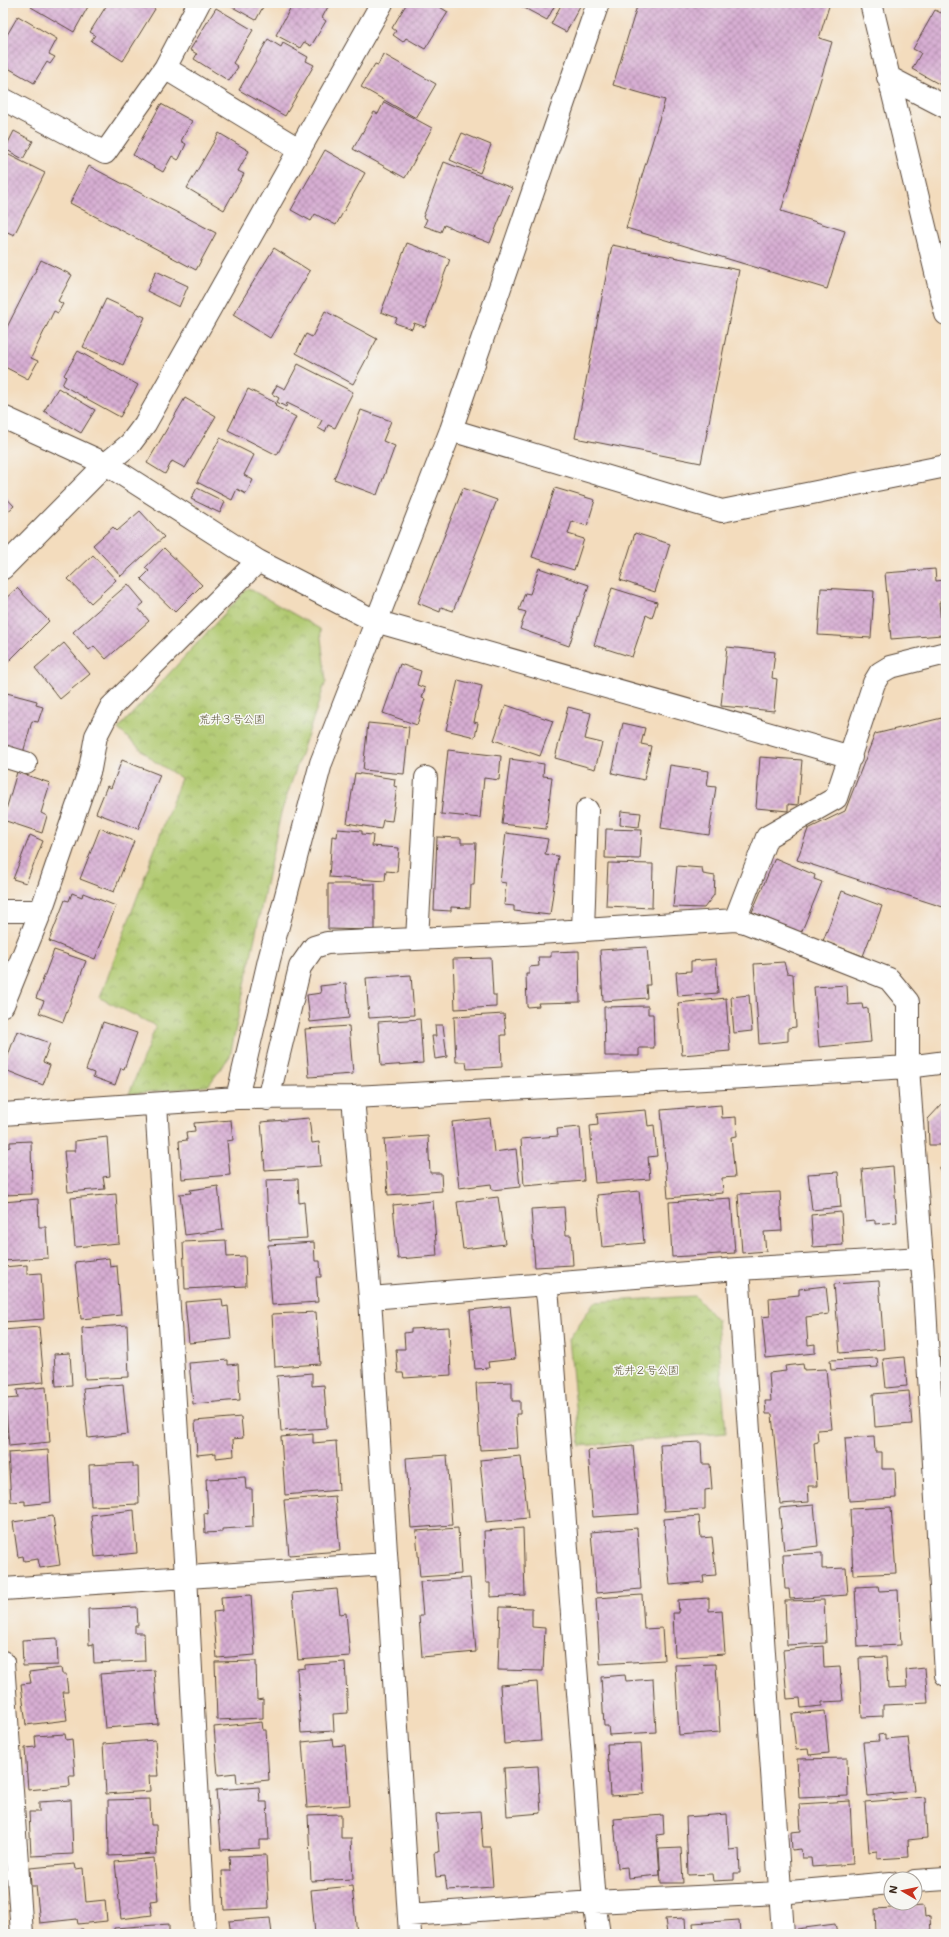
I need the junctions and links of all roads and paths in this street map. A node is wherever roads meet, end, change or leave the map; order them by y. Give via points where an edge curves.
1 (199, 3) edge
2 (382, 3) edge
3 (598, 3) edge
4 (871, 3) edge
5 (165, 68) junction
6 (888, 77) junction
7 (3, 99) edge
8 (946, 107) edge
9 (300, 150) junction
10 (946, 314) edge
11 (3, 417) edge
12 (450, 430) junction
13 (106, 464) junction
14 (946, 466) edge
15 (258, 561) junction
16 (3, 568) edge
17 (375, 621) junction
18 (946, 653) edge
19 (3, 756) edge
20 (850, 757) junction
21 (26, 764) dead end
22 (426, 778) dead end
23 (587, 810) dead end
24 (41, 910) junction
25 (3, 911) edge
26 (735, 920) junction
27 (582, 930) junction
28 (417, 939) junction
29 (3, 1005) edge
30 (946, 1062) edge
31 (908, 1067) junction
32 (353, 1097) junction
33 (237, 1098) junction
34 (268, 1099) junction
35 (156, 1104) junction
36 (3, 1114) edge
37 (922, 1258) junction
38 (738, 1269) junction
39 (545, 1283) junction
40 (370, 1298) junction
41 (387, 1564) junction
42 (186, 1576) junction
43 (3, 1589) edge
44 (3, 1662) edge
45 (946, 1675) edge
46 (6, 1746) edge
47 (946, 1879) edge
48 (923, 1880) edge
49 (883, 1884) edge
50 (779, 1893) junction
51 (594, 1902) junction
52 (11, 1904) edge
53 (409, 1924) edge
54 (22, 1934) edge
55 (205, 1934) edge
56 (599, 1934) edge
57 (782, 1934) edge

1 - 5 street
2 - 9 street
3 - 12 street
4 - 6 street
5 - 7 street via 105,153
5 - 9 street
6 - 8 street
6 - 10 street
9 - 13 street via 145,424 130,444
11 - 13 street
12 - 14 street via 722,511
12 - 17 street
13 - 15 street
13 - 16 street
15 - 17 street
15 - 24 street via 111,707 96,736 90,769
17 - 20 street
17 - 33 street via 312,792 268,960
18 - 20 street via 890,667 880,673 874,683
19 - 21 street
20 - 26 street via 836,798 767,837
22 - 28 street
23 - 27 street
24 - 25 street
24 - 29 street
26 - 27 street
26 - 31 street via 889,979 908,1002
27 - 28 street
28 - 34 street via 327,943 314,947 300,967
30 - 31 street
31 - 32 street
31 - 37 street
32 - 34 street
32 - 40 street
33 - 34 street
33 - 35 street
35 - 36 street
35 - 42 street
37 - 38 street
37 - 45 street
38 - 39 street
38 - 50 street
39 - 40 street
39 - 51 street
40 - 41 street
41 - 42 street
41 - 53 street
42 - 43 street
42 - 55 street
44 - 46 street
46 - 52 street
47 - 48 street
49 - 50 street
50 - 51 street
50 - 57 street
51 - 53 street
51 - 56 street
52 - 54 street

